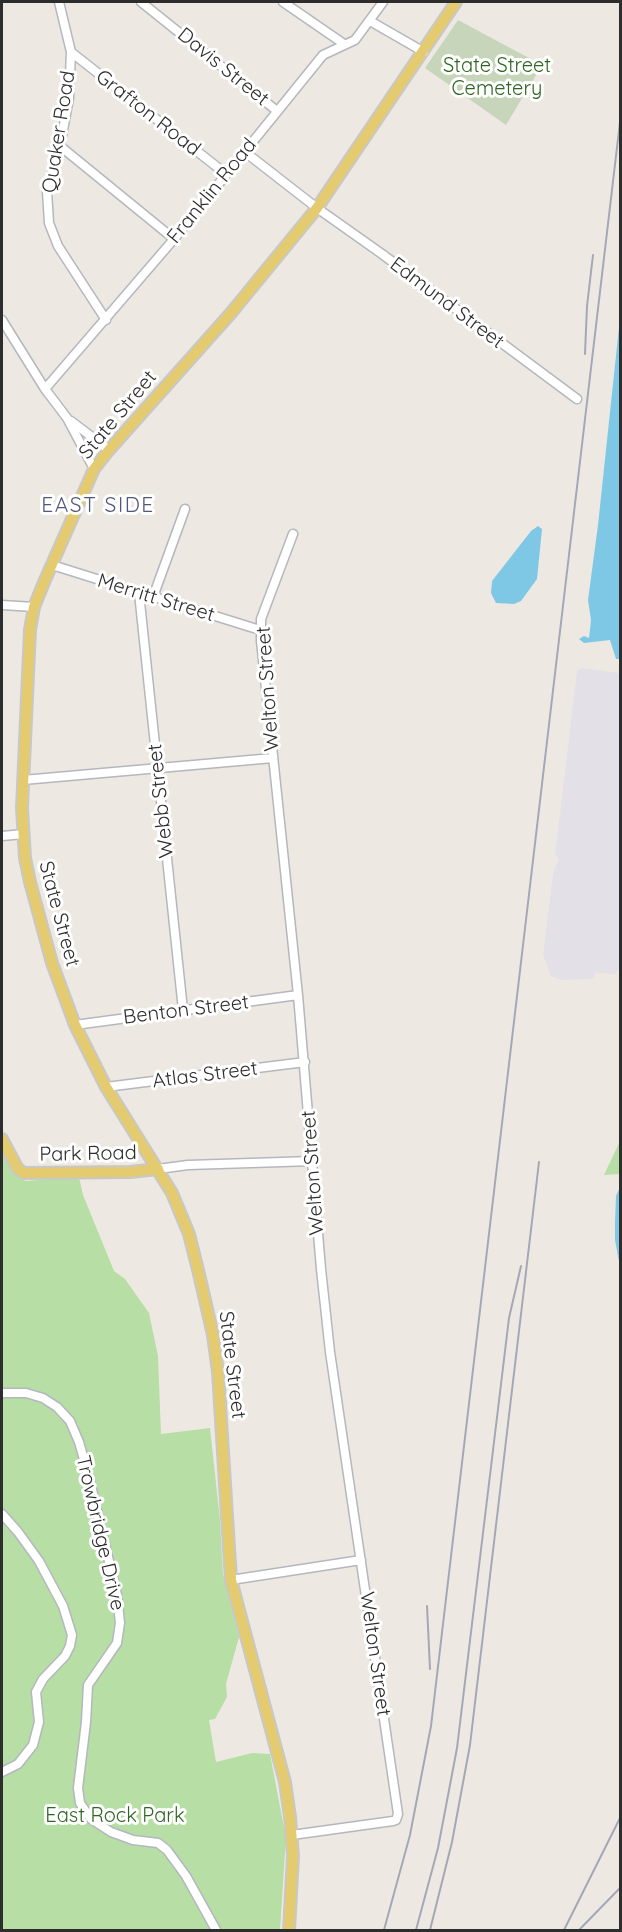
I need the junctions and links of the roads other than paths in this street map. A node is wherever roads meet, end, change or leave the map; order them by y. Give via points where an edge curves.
1 (59, 2) edge
2 (141, 2) edge
3 (283, 2) edge
4 (383, 2) edge
5 (456, 2) edge
6 (370, 21) junction
7 (344, 44) junction
8 (71, 52) junction
9 (424, 52) junction
10 (278, 111) junction
11 (60, 146) junction
12 (245, 152) junction
13 (226, 174) junction
14 (317, 208) junction
15 (174, 239) junction
16 (2, 320) edge
17 (106, 320) junction
18 (45, 388) junction
19 (577, 399) dead end
20 (67, 418) junction
21 (109, 450) junction
22 (94, 469) junction
23 (185, 509) dead end
24 (293, 534) dead end
25 (52, 565) junction
26 (139, 593) junction
27 (153, 597) junction
28 (2, 605) edge
29 (34, 608) junction
30 (260, 630) junction
31 (273, 758) junction
32 (158, 768) junction
33 (23, 780) junction
34 (24, 834) junction
35 (2, 836) edge
36 (298, 995) junction
37 (183, 1010) junction
38 (75, 1025) junction
39 (305, 1062) junction
40 (106, 1087) junction
41 (2, 1139) edge
42 (313, 1161) junction
43 (158, 1170) junction
44 (2, 1393) edge
45 (2, 1514) edge
46 (361, 1560) junction
47 (231, 1580) junction
48 (2, 1772) edge
49 (292, 1835) junction
50 (216, 1930) edge
51 (289, 1930) edge

1 - 8 street, Quaker Road
2 - 10 street, Davis Street
3 - 7 street
4 - 6 street, Franklin Road
5 - 9 main road, State Street
6 - 7 street, Franklin Road via 355,40
6 - 9 street
7 - 10 street, Franklin Road via 323,55
8 - 11 street, Quaker Road via 69,98
8 - 13 street, Grafton Road
9 - 14 main road, State Street
10 - 12 street, Franklin Road
11 - 15 street
11 - 17 street, Quaker Road via 47,191 49,223 58,246
12 - 13 street, Franklin Road
12 - 14 street, Edmund Street
13 - 15 street, Franklin Road
14 - 19 street, Edmund Street
14 - 21 main road, State Street via 231,313
15 - 17 street, Franklin Road
16 - 18 street
17 - 18 street, Franklin Road
18 - 20 street
20 - 21 street
20 - 22 street
21 - 22 main road, State Street
22 - 25 main road, State Street
23 - 27 street
24 - 30 street, Welton Street
25 - 26 street, Merritt Street
25 - 29 main road, State Street
26 - 27 street, Merritt Street
26 - 32 street, Webb Street
27 - 30 street, Merritt Street
28 - 29 street
29 - 33 main road, State Street
30 - 31 street, Welton Street
31 - 32 street
31 - 36 street, Welton Street
32 - 33 street
32 - 37 street, Webb Street
33 - 34 main road, State Street
34 - 35 street
34 - 38 main road, State Street via 37,912
36 - 37 street, Benton Street
36 - 39 street, Welton Street
37 - 38 street, Benton Street
38 - 40 main road, State Street
39 - 40 street, Atlas Street
39 - 42 street, Welton Street
40 - 43 main road, State Street
41 - 43 main road, Park Road via 24,1173
42 - 43 street via 188,1165
42 - 46 street, Welton Street via 330,1352
43 - 47 main road, State Street via 189,1234 213,1335
44 - 50 street, Trowbridge Drive via 43,1398 70,1421 89,1477 117,1595 117,1643 88,1685 78,1788 80,1803 92,1820 111,1832 158,1843 167,1850
45 - 48 street via 39,1562 71,1628 68,1652 43,1679 36,1695 35,1740 26,1756
46 - 47 street
46 - 49 street, Welton Street via 398,1814 393,1821
47 - 49 main road, State Street via 285,1782
49 - 51 main road, State Street

